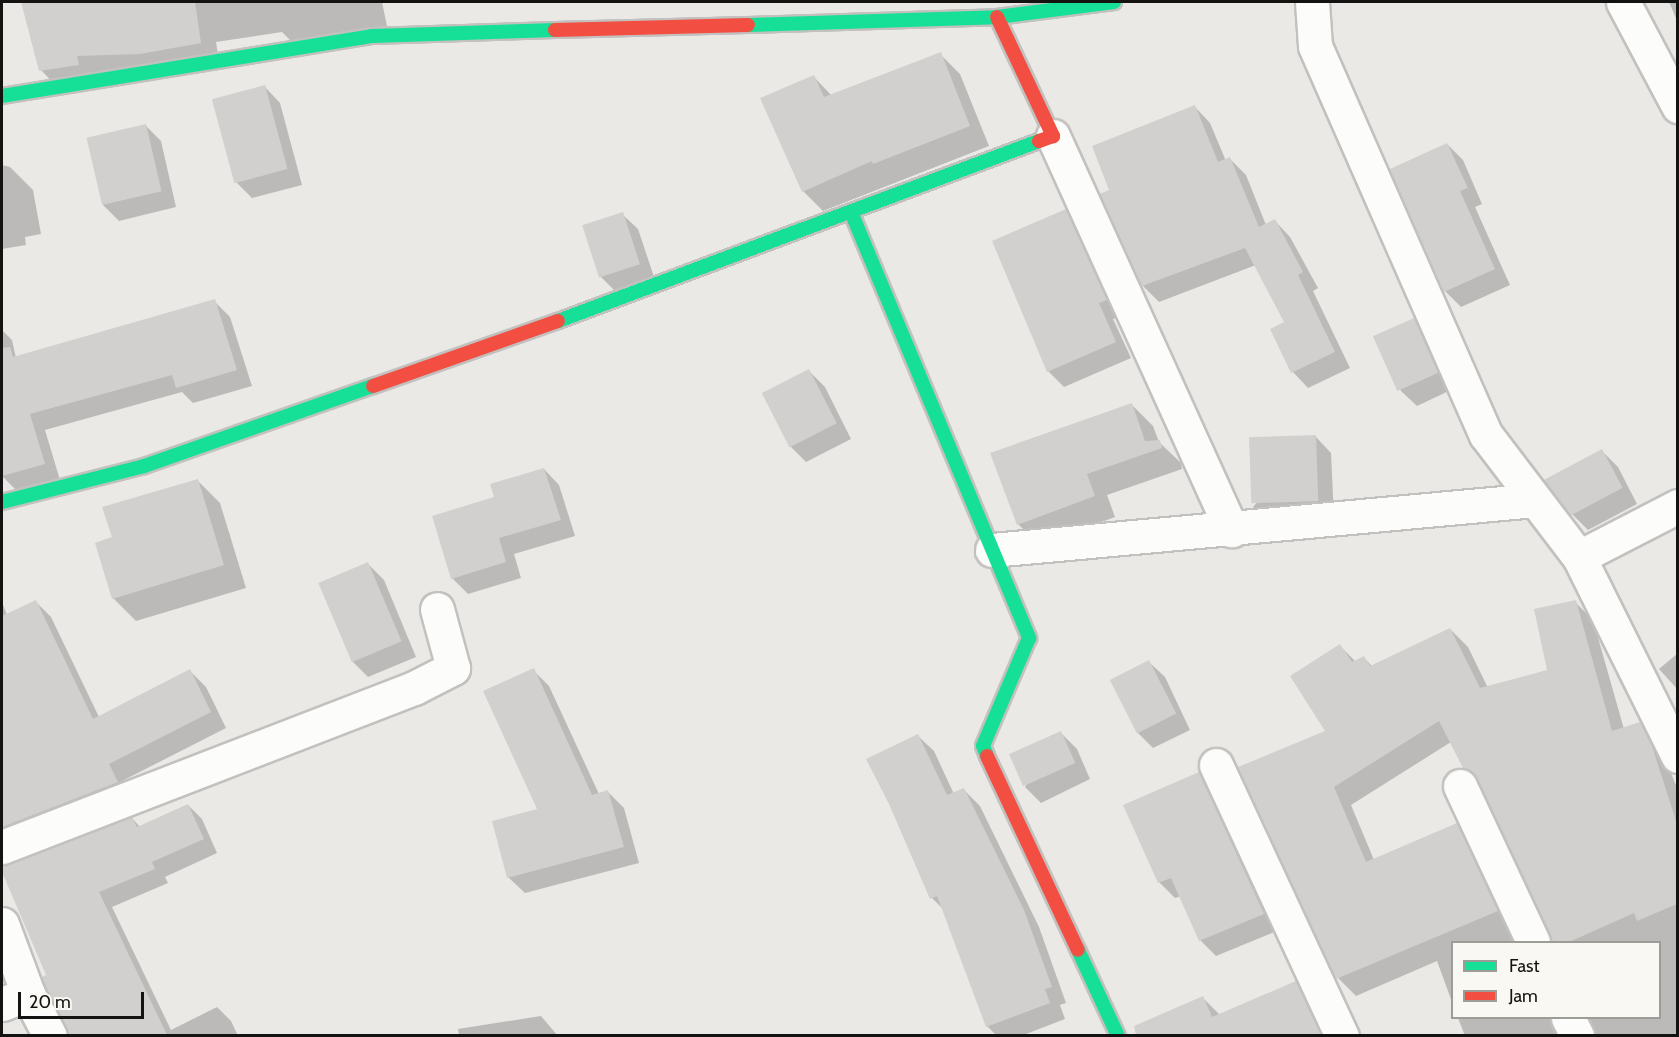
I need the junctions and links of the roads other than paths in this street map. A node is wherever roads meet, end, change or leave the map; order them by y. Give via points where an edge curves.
1 (1114, 2) edge
2 (1312, 2) edge
3 (1623, 2) edge
4 (997, 17) junction
5 (2, 96) edge
6 (1677, 106) edge
7 (1053, 136) junction
8 (850, 212) junction
9 (1535, 500) junction
10 (2, 502) edge
11 (1677, 506) edge
12 (1232, 530) junction
13 (992, 550) junction
14 (1579, 557) junction
15 (436, 609) dead end
16 (1677, 756) edge
17 (1216, 765) dead end
18 (1460, 786) dead end
19 (2, 848) edge
20 (2, 924) edge
21 (1533, 941) edge
22 (15, 999) edge
23 (1569, 1019) edge
24 (50, 1035) edge
25 (1118, 1035) edge
26 (1342, 1035) edge
27 (1577, 1035) edge

1 - 4 street
2 - 9 street via 1315,46 1486,435
3 - 6 street
4 - 5 street via 372,36
4 - 7 street
7 - 8 street
7 - 12 street
8 - 10 street via 587,311 144,466
8 - 13 street
9 - 12 street
9 - 14 street
11 - 14 street
12 - 13 street
13 - 25 street via 1029,638 983,746
14 - 16 street
15 - 19 street via 453,668 414,688
17 - 26 street
18 - 21 street
20 - 22 street
22 - 24 street
23 - 27 street

